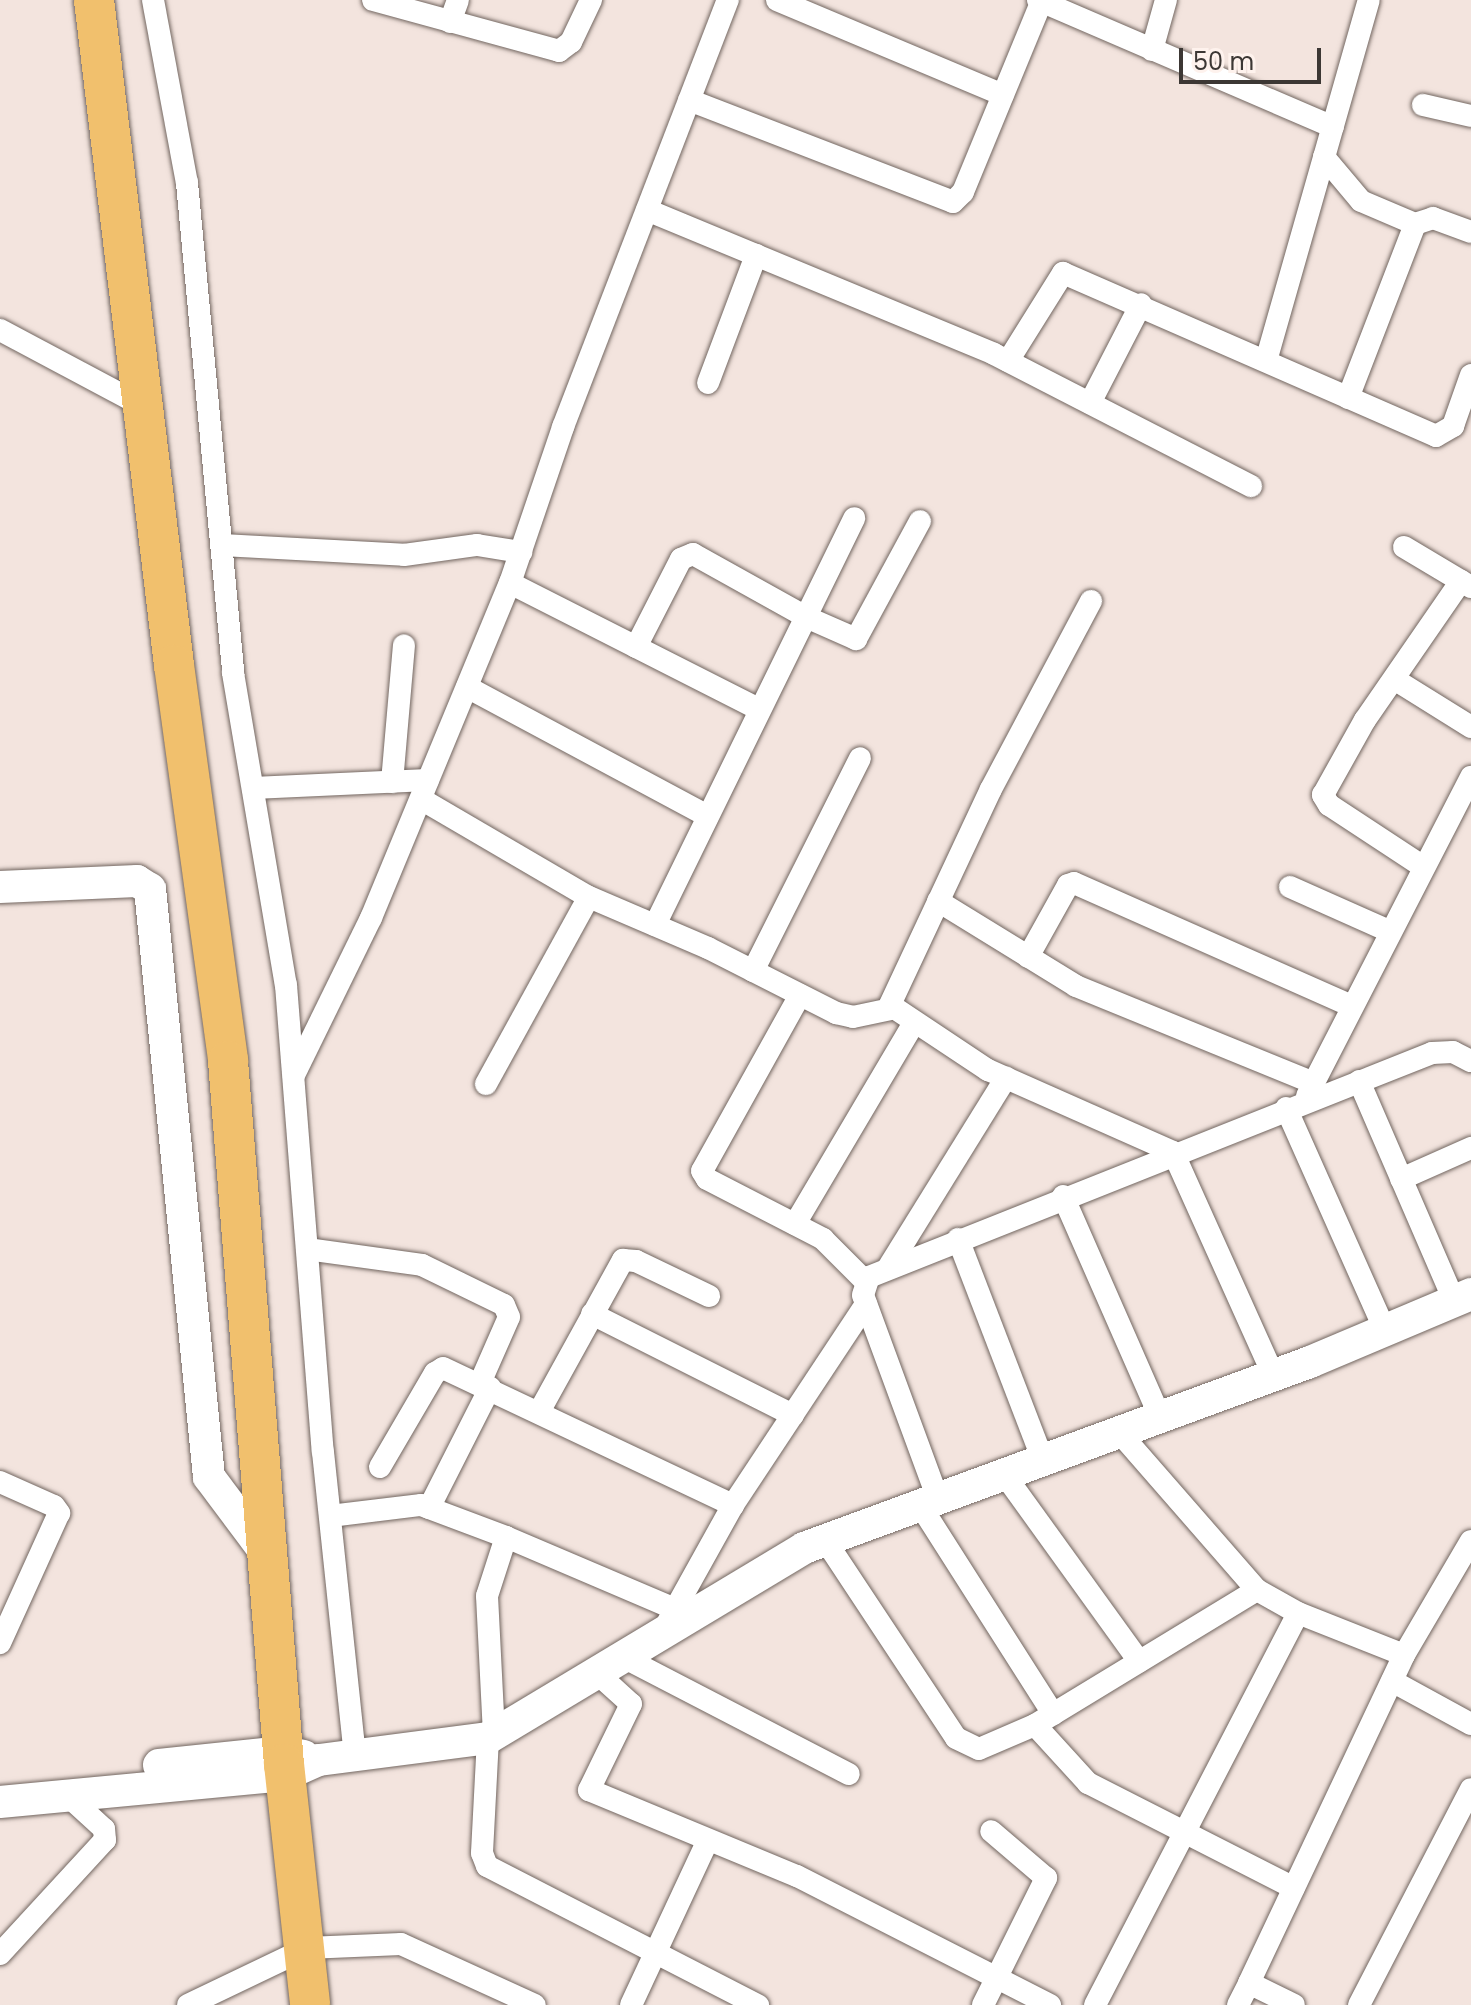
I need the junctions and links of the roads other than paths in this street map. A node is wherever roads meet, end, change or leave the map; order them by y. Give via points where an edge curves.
1 (94, 0) edge
2 (153, 0) edge
3 (373, 0) edge
4 (458, 0) edge
5 (591, 0) edge
6 (728, 0) edge
7 (777, 0) edge
8 (1040, 0) edge
9 (1166, 0) edge
10 (1369, 0) edge
11 (450, 22) junction
12 (1152, 50) junction
13 (1003, 95) junction
14 (689, 100) junction
15 (1423, 105) dead end
16 (1471, 116) edge
17 (1333, 127) junction
18 (1324, 157) junction
19 (647, 210) junction
20 (1415, 224) junction
21 (1471, 232) edge
22 (756, 255) junction
23 (1141, 304) junction
24 (0, 330) edge
25 (1008, 361) junction
26 (1266, 361) junction
27 (1471, 375) edge
28 (708, 383) dead end
29 (1348, 398) junction
30 (1090, 403) junction
31 (143, 406) junction
32 (1251, 486) dead end
33 (854, 518) dead end
34 (920, 521) dead end
35 (222, 545) junction
36 (1404, 547) dead end
37 (521, 552) junction
38 (510, 583) junction
39 (1460, 589) edge
40 (1091, 601) dead end
41 (806, 617) junction
42 (404, 646) dead end
43 (636, 647) junction
44 (1394, 679) junction
45 (467, 687) junction
46 (760, 710) junction
47 (1471, 727) edge
48 (860, 758) dead end
49 (1471, 777) edge
50 (392, 782) junction
51 (253, 788) junction
52 (425, 790) junction
53 (708, 816) junction
54 (1422, 866) junction
55 (0, 887) edge
56 (1290, 887) dead end
57 (589, 897) junction
58 (938, 901) junction
59 (655, 925) junction
60 (1389, 931) junction
61 (1028, 957) junction
62 (753, 971) junction
63 (800, 995) junction
64 (1352, 1006) junction
65 (892, 1009) junction
66 (914, 1023) junction
67 (1471, 1061) edge
68 (293, 1076) junction
69 (1006, 1078) junction
70 (1359, 1081) junction
71 (486, 1084) dead end
72 (1302, 1098) junction
73 (1471, 1148) edge
74 (1173, 1152) junction
75 (1401, 1179) junction
76 (1063, 1196) junction
77 (795, 1224) junction
78 (958, 1239) junction
79 (307, 1249) junction
80 (888, 1268) junction
81 (864, 1280) junction
82 (709, 1296) dead end
83 (1462, 1298) edge
84 (866, 1304) junction
85 (592, 1314) junction
86 (1385, 1330) junction
87 (1273, 1375) junction
88 (485, 1385) junction
89 (539, 1412) junction
90 (793, 1415) junction
91 (1160, 1417) junction
92 (1119, 1432) junction
93 (1043, 1460) junction
94 (380, 1467) dead end
95 (1004, 1474) junction
96 (0, 1482) edge
97 (929, 1502) junction
98 (733, 1505) junction
99 (429, 1508) junction
100 (330, 1516) junction
101 (506, 1537) junction
102 (825, 1540) junction
103 (1471, 1541) edge
104 (268, 1556) junction
105 (1257, 1590) junction
106 (675, 1609) junction
107 (1298, 1613) junction
108 (6, 1615) edge
109 (659, 1638) junction
110 (0, 1643) edge
111 (1404, 1655) junction
112 (1139, 1661) junction
113 (612, 1666) junction
114 (1392, 1681) junction
115 (1044, 1719) junction
116 (1471, 1724) edge
117 (491, 1736) junction
118 (355, 1755) junction
119 (296, 1762) junction
120 (849, 1774) dead end
121 (0, 1782) edge
122 (1471, 1789) edge
123 (68, 1796) junction
124 (0, 1802) edge
125 (991, 1831) dead end
126 (1183, 1834) junction
127 (708, 1840) junction
128 (1294, 1888) junction
129 (307, 1948) junction
130 (0, 1954) edge
131 (658, 1955) junction
132 (997, 1978) junction
133 (1249, 1983) junction
134 (188, 2005) edge
135 (310, 2005) edge
136 (535, 2005) edge
137 (631, 2005) edge
138 (758, 2005) edge
139 (983, 2005) edge
140 (1050, 2005) edge
141 (1095, 2005) edge
142 (1238, 2005) edge
143 (1294, 2005) edge
144 (1359, 2005) edge

1 - 31 highway
2 - 35 street via 187,183
3 - 11 street
4 - 11 street
5 - 11 street via 571,42 559,51
6 - 14 street
7 - 13 street
8 - 12 street
8 - 13 street
9 - 12 street
10 - 17 street
12 - 17 street
13 - 14 street via 963,192 946,203
14 - 19 street
15 - 16 street
17 - 18 street
18 - 20 street via 1361,201
18 - 26 street
19 - 22 street
19 - 37 street
20 - 21 street via 1433,218
20 - 29 street
22 - 25 street
22 - 28 street
23 - 25 street via 1063,273
23 - 26 street
23 - 30 street
24 - 31 street
25 - 30 street
26 - 29 street
27 - 29 street via 1453,426 1443,436
30 - 32 street
31 - 104 highway via 228,1061
33 - 41 street
34 - 41 street via 862,634 847,638
35 - 37 street via 404,555 477,545
35 - 51 street via 233,673
36 - 39 street
37 - 38 street
38 - 43 street
38 - 45 street
39 - 44 street
40 - 58 street
41 - 43 street via 699,555 686,554
41 - 46 street
42 - 50 street
43 - 46 street
44 - 47 street
44 - 54 street via 1323,795 1329,805
45 - 52 street
45 - 53 street
46 - 53 street
48 - 62 street
49 - 54 street
50 - 51 street
50 - 52 street
51 - 68 street via 286,985
52 - 57 street
52 - 68 street via 371,918
53 - 59 street
54 - 60 street
55 - 104 main road via 137,881 150,889 209,1477
56 - 60 street
57 - 59 street
57 - 71 street
58 - 61 street
58 - 65 street via 890,999
59 - 62 street
60 - 64 street
61 - 64 street via 1068,885 1074,883
61 - 72 street
62 - 63 street
63 - 65 street via 847,1016
63 - 77 street via 702,1171 707,1179
64 - 72 street
65 - 66 street
66 - 69 street
66 - 77 street
67 - 70 street via 1439,1051
68 - 79 street
69 - 74 street
69 - 80 street
70 - 72 street
70 - 75 street
72 - 74 street
72 - 86 street
73 - 75 street
74 - 76 street
74 - 87 street
75 - 83 street
76 - 78 street
76 - 91 street
77 - 81 street via 823,1239
78 - 80 street
78 - 93 street
79 - 88 street via 430,1267 504,1305 509,1317
79 - 100 street
80 - 81 street
81 - 84 street
82 - 85 street via 636,1261 623,1260
83 - 86 main road
84 - 90 street
84 - 97 street
85 - 89 street
85 - 90 street
86 - 87 main road
87 - 91 main road
88 - 89 street
88 - 94 street via 438,1370
88 - 99 street
89 - 98 street
90 - 98 street
91 - 92 main road
92 - 93 main road
92 - 105 street
93 - 95 main road
95 - 97 main road
95 - 112 street
96 - 108 street via 59,1513
97 - 102 main road
97 - 115 street
98 - 106 street
99 - 100 street via 408,1504
99 - 101 street
100 - 118 street
101 - 106 street
101 - 117 street via 487,1596
102 - 109 main road
102 - 115 street via 956,1738 979,1749
103 - 111 street
104 - 119 highway
105 - 107 street
105 - 112 street
106 - 109 street
107 - 111 street
107 - 126 street
108 - 110 street
109 - 113 main road
111 - 114 street
112 - 115 street
113 - 117 main road
113 - 120 street
113 - 127 street via 631,1704 589,1790
114 - 116 street
114 - 128 street
115 - 126 street via 1088,1783
117 - 118 main road
117 - 131 street via 482,1853 487,1866
118 - 119 main road
119 - 121 main road
119 - 123 main road
119 - 129 highway
122 - 144 street
123 - 124 main road
123 - 130 street via 104,1829 105,1840
125 - 132 street via 1046,1878
126 - 128 street
126 - 141 street
127 - 131 street
127 - 132 street via 797,1876
128 - 133 street
129 - 134 street
129 - 135 highway
129 - 136 street via 401,1944
131 - 137 street
131 - 138 street
132 - 139 street
132 - 140 street
133 - 142 street
133 - 143 street

